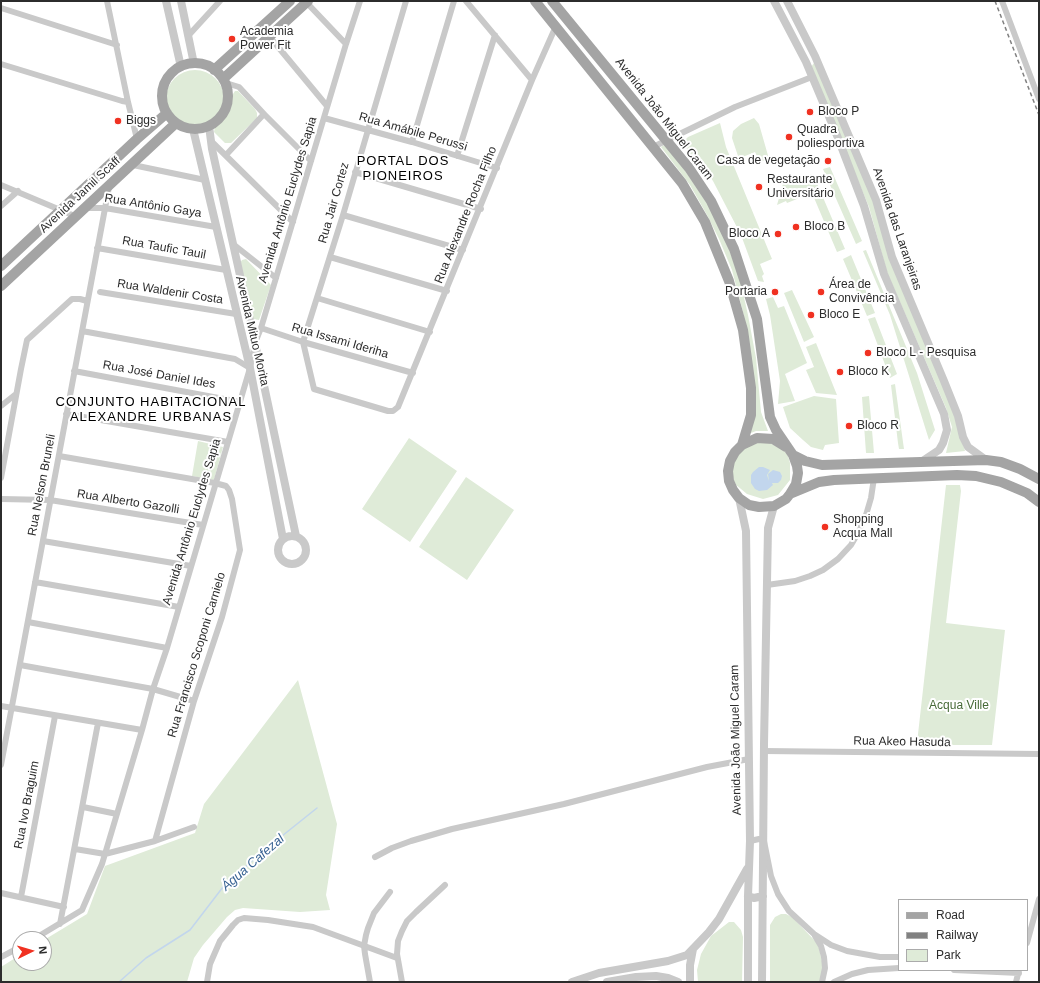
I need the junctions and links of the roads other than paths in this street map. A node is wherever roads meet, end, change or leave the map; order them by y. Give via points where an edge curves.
1 (107, 1) edge
2 (166, 1) edge
3 (181, 1) edge
4 (220, 1) edge
5 (290, 1) edge
6 (360, 1) edge
7 (406, 1) edge
8 (454, 1) edge
9 (466, 1) edge
10 (535, 1) edge
11 (552, 1) edge
12 (774, 1) edge
13 (787, 1) edge
14 (1002, 1) edge
15 (307, 2) edge
16 (1, 8) edge
17 (556, 26) junction
18 (188, 36) junction
19 (269, 36) junction
20 (495, 36) junction
21 (346, 44) junction
22 (117, 45) junction
23 (1, 64) edge
24 (194, 64) junction
25 (181, 67) junction
26 (214, 70) junction
27 (812, 77) junction
28 (532, 80) junction
29 (224, 81) junction
30 (1039, 99) edge
31 (128, 102) junction
32 (327, 106) junction
33 (167, 113) junction
34 (264, 114) junction
35 (324, 118) junction
36 (176, 123) junction
37 (209, 126) junction
38 (193, 129) junction
39 (367, 130) junction
40 (137, 139) junction
41 (666, 140) junction
42 (210, 141) junction
43 (412, 142) junction
44 (653, 147) junction
45 (226, 155) junction
46 (457, 156) junction
47 (311, 161) junction
48 (133, 165) junction
49 (497, 168) junction
50 (355, 172) junction
51 (205, 180) junction
52 (1, 185) edge
53 (109, 187) junction
54 (18, 191) junction
55 (1, 206) edge
56 (86, 208) junction
57 (105, 208) junction
58 (480, 209) junction
59 (60, 210) junction
60 (343, 215) junction
61 (77, 217) junction
62 (293, 222) junction
63 (216, 227) junction
64 (232, 243) junction
65 (98, 248) junction
66 (464, 250) junction
67 (330, 256) junction
68 (1, 266) edge
69 (226, 270) junction
70 (276, 278) junction
71 (1, 286) edge
72 (447, 291) junction
73 (100, 292) dead end
74 (317, 298) junction
75 (88, 301) junction
76 (236, 314) junction
77 (261, 328) junction
78 (82, 331) junction
79 (430, 332) junction
80 (303, 342) junction
81 (256, 343) junction
82 (250, 368) junction
83 (74, 371) junction
84 (413, 373) junction
85 (16, 394) junction
86 (240, 402) junction
87 (1, 406) edge
88 (66, 414) junction
89 (228, 442) junction
90 (742, 445) junction
91 (786, 447) junction
92 (793, 455) junction
93 (59, 456) junction
94 (986, 460) junction
95 (919, 463) junction
96 (1, 478) edge
97 (874, 478) junction
98 (1039, 479) edge
99 (216, 483) junction
100 (790, 494) junction
101 (739, 498) junction
102 (1, 499) edge
103 (50, 500) junction
104 (1039, 502) edge
105 (774, 506) junction
106 (203, 525) junction
107 (296, 536) junction
108 (283, 539) junction
109 (43, 541) junction
110 (191, 566) junction
111 (35, 582) junction
112 (767, 585) junction
113 (178, 607) junction
114 (28, 622) junction
115 (167, 648) junction
116 (20, 665) junction
117 (153, 689) junction
118 (194, 701) junction
119 (1, 706) edge
120 (11, 709) junction
121 (55, 716) junction
122 (98, 723) junction
123 (142, 730) junction
124 (764, 751) junction
125 (1039, 754) edge
126 (749, 759) junction
127 (1, 764) edge
128 (83, 807) junction
129 (117, 814) junction
130 (194, 827) dead end
131 (750, 840) junction
132 (155, 841) junction
133 (764, 841) junction
134 (75, 848) junction
135 (105, 854) junction
136 (375, 857) dead end
137 (748, 867) junction
138 (445, 885) dead end
139 (390, 892) dead end
140 (1, 893) edge
141 (748, 896) junction
142 (763, 896) junction
143 (21, 897) junction
144 (1039, 899) edge
145 (64, 907) junction
146 (60, 924) junction
147 (48, 931) edge
148 (814, 934) junction
149 (1028, 939) edge
150 (364, 946) junction
151 (694, 948) junction
152 (12, 951) edge
153 (1, 957) edge
154 (397, 958) junction
155 (898, 958) edge
156 (898, 968) edge
157 (1019, 971) edge
158 (207, 982) edge
159 (370, 982) edge
160 (402, 982) edge
161 (572, 982) edge
162 (607, 982) edge
163 (678, 982) edge
164 (690, 982) edge
165 (748, 982) edge
166 (762, 982) edge
167 (822, 982) edge
168 (834, 982) edge
169 (1016, 982) edge

1 - 22 street
2 - 25 street
3 - 18 street
4 - 18 street
5 - 26 main road
6 - 21 street, Avenida Antônio Euclydes Sapia
7 - 39 street, Rua Jair Cortez
8 - 43 street
9 - 20 street
10 - 17 main road
11 - 41 main road, Avenida João Miguel Caram
12 - 27 street, Avenida das Laranjeiras
13 - 94 street, Avenida das Laranjeiras via 815,56 873,193 892,258 958,416 963,437 968,447
14 - 30 street
15 - 19 main road
15 - 21 street
16 - 22 street
17 - 28 street, Rua Alexandre Rocha Filho
17 - 44 main road
18 - 24 street
19 - 29 main road
19 - 32 street
20 - 28 street
20 - 46 street
21 - 32 street, Avenida Antônio Euclydes Sapia
22 - 31 street
23 - 31 street
24 - 25 main road
24 - 26 main road via 205,65
25 - 33 main road via 172,73 166,82 163,103
26 - 29 main road
27 - 41 street via 735,107
27 - 95 street, Avenida das Laranjeiras via 864,206 884,274 944,414 947,430 944,443 939,450
28 - 49 street, Rua Alexandre Rocha Filho
29 - 34 street via 239,87
29 - 37 main road via 228,100 225,111
31 - 40 street
32 - 35 street, Avenida Antônio Euclydes Sapia
33 - 36 main road
33 - 40 main road, Avenida Jamil Scaff
34 - 45 street
34 - 47 street
35 - 39 street, Rua Amábile Perussi
35 - 47 street, Avenida Antônio Euclydes Sapia
36 - 38 main road via 184,128
36 - 48 main road, Avenida Jamil Scaff
37 - 38 main road
37 - 42 street, Avenida Mituo Morita
38 - 51 street, Avenida Mituo Morita
39 - 43 street, Rua Amábile Perussi
39 - 50 street, Rua Jair Cortez
40 - 59 main road, Avenida Jamil Scaff
41 - 44 street
41 - 91 main road, Avenida João Miguel Caram via 711,201 734,249 757,319 770,416
42 - 45 street
42 - 64 street, Avenida Mituo Morita
43 - 46 street, Rua Amábile Perussi
44 - 90 main road via 682,184 705,222 729,281 742,330 751,388 752,415
45 - 62 street
46 - 49 street, Rua Amábile Perussi
47 - 62 street, Avenida Antônio Euclydes Sapia
48 - 51 street
48 - 53 main road, Avenida Jamil Scaff
49 - 58 street, Rua Alexandre Rocha Filho
50 - 58 street
50 - 60 street, Rua Jair Cortez
51 - 63 street, Avenida Mituo Morita
52 - 54 street
53 - 56 main road, Avenida Jamil Scaff
53 - 57 street, Rua Nelson Bruneli
54 - 55 street
54 - 59 street
56 - 57 street, Rua Antônio Gaya
56 - 61 main road, Avenida Jamil Scaff
57 - 63 street, Rua Antônio Gaya
57 - 65 street, Rua Nelson Bruneli
58 - 66 street, Rua Alexandre Rocha Filho
59 - 61 street
59 - 68 main road, Avenida Jamil Scaff
60 - 66 street
60 - 67 street, Rua Jair Cortez
61 - 71 main road, Avenida Jamil Scaff
62 - 70 street, Avenida Antônio Euclydes Sapia
63 - 69 street, Avenida Mituo Morita
64 - 70 street
64 - 81 street, Avenida Mituo Morita
65 - 69 street, Rua Taufic Tauil
65 - 75 street, Rua Nelson Bruneli
66 - 72 street, Rua Alexandre Rocha Filho
67 - 72 street
67 - 74 street, Rua Jair Cortez
69 - 76 street, Avenida Mituo Morita
70 - 77 street, Avenida Antônio Euclydes Sapia
72 - 79 street, Rua Alexandre Rocha Filho
73 - 76 street, Rua Waldenir Costa
74 - 79 street
74 - 80 street, Rua Jair Cortez
75 - 78 street, Rua Nelson Bruneli
75 - 85 street via 72,299 28,340
76 - 82 street, Avenida Mituo Morita
77 - 80 street, Rua Issami Ideriha
77 - 81 street, Avenida Antônio Euclydes Sapia
78 - 82 street via 235,359
78 - 83 street, Rua Nelson Bruneli
79 - 84 street, Rua Alexandre Rocha Filho
80 - 84 street, Rua Issami Ideriha
80 - 84 street, Rua Alexandre Rocha Filho via 314,389 388,411 394,411 398,407
81 - 82 street, Avenida Antônio Euclydes Sapia
81 - 107 street, Avenida Mituo Morita
82 - 86 street, Avenida Antônio Euclydes Sapia
82 - 108 street, Avenida Mituo Morita
83 - 86 street, Rua José Daniel Ides
83 - 88 street, Rua Nelson Bruneli
85 - 87 street
85 - 96 street
86 - 89 street, Avenida Antônio Euclydes Sapia
88 - 89 street
88 - 93 street, Rua Nelson Bruneli
89 - 99 street, Avenida Antônio Euclydes Sapia
90 - 91 main road via 750,440 765,438 780,442
90 - 101 main road via 730,461 728,471 729,481
91 - 92 main road
92 - 95 main road via 822,465
92 - 100 main road via 797,466 797,478
93 - 99 street
93 - 103 street, Rua Nelson Bruneli
94 - 95 main road
94 - 98 main road via 1001,462
97 - 100 main road via 819,482
97 - 104 main road via 976,476 1001,482 1027,493
97 - 112 street via 871,498 858,533 838,559 810,576
99 - 106 street, Avenida Antônio Euclydes Sapia
99 - 118 street, Rua Francisco Scoponi Carnielo via 226,486 231,494 240,550 222,617
100 - 105 main road
101 - 105 main road via 749,505
101 - 126 street, Avenida João Miguel Caram via 746,531
102 - 103 street, Rua Alberto Gazolli
103 - 106 street, Rua Alberto Gazolli
103 - 109 street, Rua Nelson Bruneli
105 - 112 street via 768,528
106 - 110 street, Avenida Antônio Euclydes Sapia
107 - 108 street via 289,535
107 - 108 street via 306,545 306,553 301,561 294,564 287,563 278,554
109 - 110 street
109 - 111 street, Rua Nelson Bruneli
110 - 113 street, Avenida Antônio Euclydes Sapia
111 - 113 street
111 - 114 street, Rua Nelson Bruneli
112 - 124 street
113 - 115 street, Avenida Antônio Euclydes Sapia
114 - 115 street
114 - 116 street, Rua Nelson Bruneli
115 - 117 street, Avenida Antônio Euclydes Sapia
116 - 117 street
116 - 120 street, Rua Nelson Bruneli
117 - 118 street
117 - 123 street, Avenida Antônio Euclydes Sapia
118 - 132 street, Rua Francisco Scoponi Carnielo
119 - 120 street
120 - 121 street
120 - 127 street, Rua Nelson Bruneli
121 - 122 street
121 - 143 street, Rua Ivo Braguim
122 - 123 street
122 - 128 street
123 - 129 street, Avenida Antônio Euclydes Sapia
124 - 125 street, Rua Akeo Hasuda
124 - 133 street
126 - 131 street, Avenida João Miguel Caram
126 - 136 street via 452,829 411,841
128 - 129 street
128 - 134 street
129 - 135 street, Avenida Antônio Euclydes Sapia
130 - 132 street
131 - 133 street
131 - 137 street, Avenida João Miguel Caram
132 - 135 street
133 - 142 street
133 - 148 street via 771,876 778,894 789,911
134 - 135 street
134 - 145 street
135 - 146 street, Avenida Antônio Euclydes Sapia via 82,910
137 - 141 street, Avenida João Miguel Caram
137 - 151 street via 719,919
138 - 154 street via 407,922 398,941
139 - 150 street via 374,913
140 - 143 street
141 - 142 street
141 - 165 street, Avenida João Miguel Caram
142 - 166 street
143 - 145 street
144 - 149 street
145 - 146 street
146 - 147 street
148 - 155 street via 847,951
148 - 167 street via 824,957
150 - 154 street
150 - 158 street via 313,927 244,918 233,925 220,941 210,964
150 - 159 street
151 - 161 street via 679,958 605,972
151 - 164 street
152 - 153 street
154 - 160 street
156 - 168 street via 868,970
157 - 169 street
162 - 163 street via 636,976 656,976

